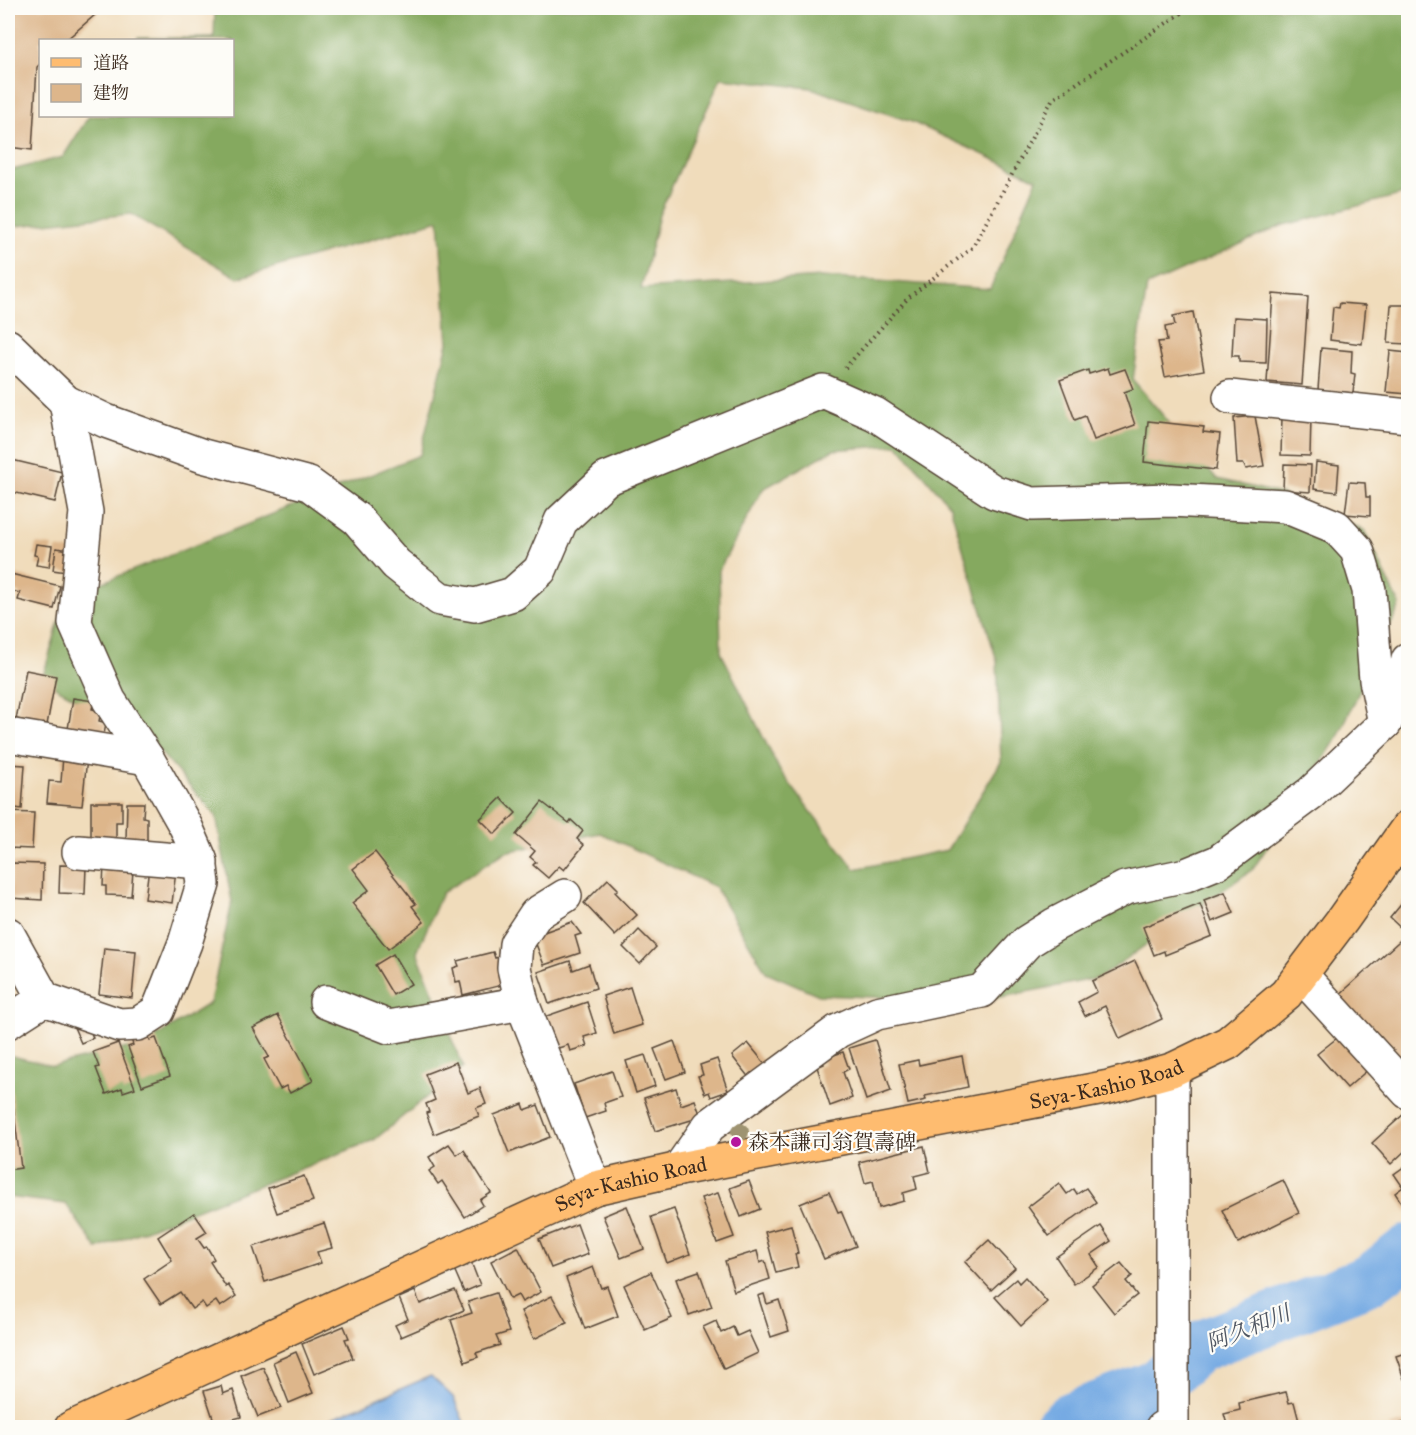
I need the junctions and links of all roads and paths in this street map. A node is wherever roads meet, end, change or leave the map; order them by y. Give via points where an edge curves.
1 (1189, 8) edge
2 (8, 346) edge
3 (823, 392) junction
4 (1230, 397) dead end
5 (66, 402) junction
6 (1408, 416) edge
7 (1408, 660) edge
8 (1385, 723) junction
9 (8, 735) edge
10 (147, 758) junction
11 (1408, 827) edge
12 (79, 852) dead end
13 (201, 862) junction
14 (565, 896) dead end
15 (8, 934) edge
16 (1300, 975) junction
17 (44, 999) junction
18 (326, 1002) dead end
19 (522, 1003) junction
20 (8, 1022) edge
21 (1172, 1070) junction
22 (1408, 1092) edge
23 (679, 1169) junction
24 (595, 1188) junction
25 (1167, 1414) edge
26 (71, 1428) edge

1 - 3 path via 1052,99 973,247 908,298
2 - 5 street
3 - 5 street via 606,479 561,521 540,570 513,594 475,605 440,599 396,564 357,519 309,484 203,456 106,421
3 - 8 street via 875,414 994,492 1032,504 1171,500 1285,506 1336,527 1357,550 1368,590 1376,680
4 - 6 street
5 - 10 street via 86,512 75,623 109,699
7 - 8 street via 1399,694
8 - 23 street via 1311,793 1218,862 1186,875 1125,888 1054,925 1027,942 982,991 877,1013 838,1031 709,1126
9 - 10 street
10 - 13 street
11 - 16 main road, Seya-Kashio Road
12 - 13 street
13 - 17 street via 203,884 158,1011 138,1024 119,1025
14 - 19 street via 536,914 516,944 514,968
15 - 17 street
16 - 21 main road, Seya-Kashio Road via 1286,994 1228,1044
16 - 22 street
17 - 20 street
18 - 19 street via 389,1027
19 - 24 street
21 - 23 main road, Seya-Kashio Road via 1109,1087
21 - 25 street via 1172,1362
23 - 24 main road, Seya-Kashio Road
24 - 26 main road, Seya-Kashio Road

